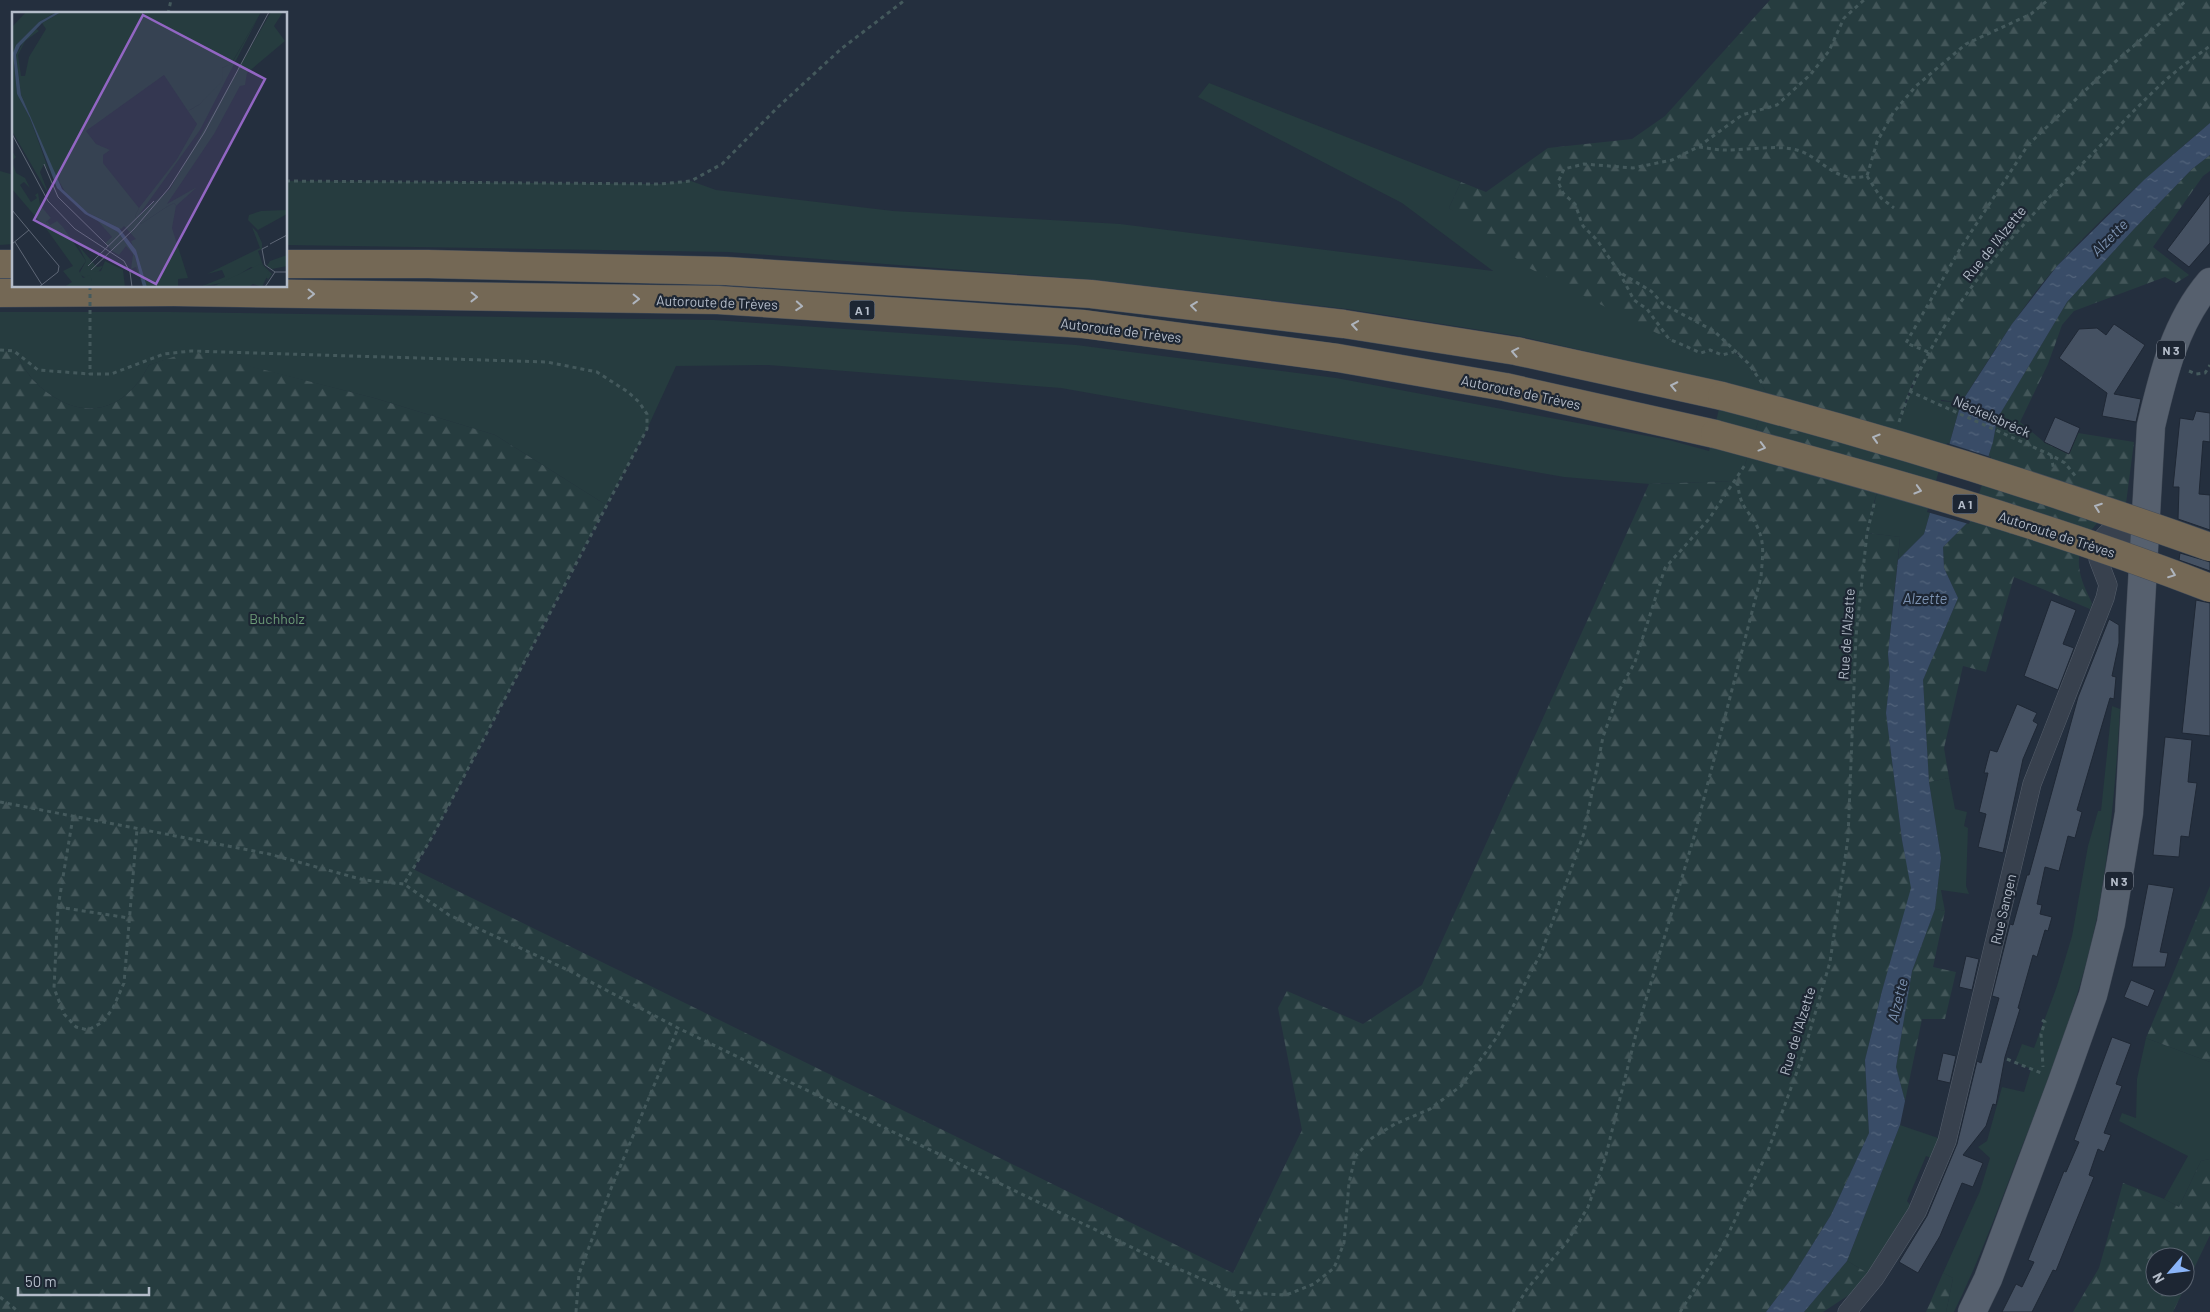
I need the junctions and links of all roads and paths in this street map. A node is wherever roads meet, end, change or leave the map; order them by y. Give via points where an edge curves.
1 (905, 0) edge
2 (1864, 0) edge
3 (2048, 0) edge
4 (2187, 0) edge
5 (2210, 46) edge
6 (1698, 147) junction
7 (1866, 176) junction
8 (288, 182) edge
9 (1894, 208) dead end
10 (288, 264) edge
11 (1619, 272) junction
12 (2210, 282) edge
13 (90, 288) edge
14 (0, 293) edge
15 (0, 350) edge
16 (1734, 352) junction
17 (1928, 352) junction
18 (2210, 365) edge
19 (2185, 370) dead end
20 (2206, 373) junction
21 (90, 374) junction
22 (2210, 375) edge
23 (1763, 386) dead end
24 (1909, 391) junction
25 (1898, 428) dead end
26 (2051, 455) dead end
27 (1877, 493) dead end
28 (2146, 539) junction
29 (2210, 546) edge
30 (2210, 588) edge
31 (0, 802) edge
32 (73, 817) junction
33 (137, 829) junction
34 (404, 884) junction
35 (58, 907) junction
36 (129, 918) junction
37 (2042, 1020) dead end
38 (678, 1028) junction
39 (2007, 1059) dead end
40 (1232, 1292) junction
41 (0, 1297) edge
42 (18, 1312) edge
43 (576, 1312) edge
44 (1243, 1312) edge
45 (1513, 1312) edge
46 (1680, 1312) edge
47 (1847, 1312) edge
48 (1972, 1312) edge

1 - 8 path via 841,49 722,164 690,181 660,184
2 - 6 path via 1844,18 1829,52 1811,74 1777,105 1742,115
3 - 7 path via 2031,14 1966,44 1916,86 1893,112 1876,142
4 - 17 path via 2115,62 2028,145 1960,249 1906,343
5 - 17 path, Rue de l'Alzette via 2168,79 2027,219 1976,282
6 - 7 path via 1800,151 1836,174 1855,179
6 - 11 path via 1672,160 1634,168 1584,164 1564,169 1558,182 1563,193 1575,204 1582,226 1597,240
7 - 9 path via 1881,198
29 -> 10 highway, A 1, bridge via 1956,461 1722,396 1516,351 1334,322 1092,294 726,272 428,264
11 - 16 path via 1651,291 1663,304 1714,331
11 - 16 path via 1634,300 1647,309 1669,338 1701,353 1710,350 1722,355
12 - 28 main road, N 3 via 2199,295 2175,340 2164,373 2152,426
13 - 21 path, bridge
14 -> 30 highway, Autoroute de Trèves / A 1, bridge via 174,292 718,300 1083,324 1338,358 1505,387 1714,434 1955,500 2137,560
15 - 21 path via 14,351 38,370
16 - 23 path via 1748,363
17 - 24 path, Rue de l'Alzette
18 - 20 path
19 - 20 path
20 - 22 path
21 - 34 path via 111,374 164,354 191,352 547,362 597,372 628,392 647,414 647,429 432,837
24 - 25 path, Rue de l'Alzette
24 - 26 path, Néckelsbréck
27 - 46 path, Rue de l'Alzette via 1867,533 1856,636 1848,838 1830,962 1803,1055 1768,1150 1722,1247
28 - 47 street, Rue Sangen via 2116,531 2107,533 2100,541 2098,560 2108,585 2105,598 2032,784 1948,1141 1917,1212 1871,1283
28 - 48 main road, N 3 via 2129,813 2111,923 2093,995 2066,1073 1988,1279
31 - 32 path
32 - 33 path
32 - 35 path
33 - 34 path via 269,854 364,880
33 - 36 path
34 - 38 path via 449,915 570,971
35 - 36 path
35 - 36 path via 54,988 64,1014 76,1027 88,1030 108,1015 124,983
37 - 39 path via 2045,1022 2041,1034 2043,1074
38 - 40 path via 1158,1260
38 - 43 path via 610,1191 580,1274
40 - 44 path
40 - 45 path via 1286,1295 1314,1284 1334,1268 1344,1243 1348,1184 1355,1157 1372,1138 1430,1109 1461,1086 1497,1037 1542,950 1552,923 1584,833 1603,737 1620,690 1635,662 1665,568 1708,519 1734,481 1747,514 1759,530 1763,549 1761,578 1694,837 1637,1030 1605,1159 1588,1207 1567,1242 1527,1288
41 - 42 path

